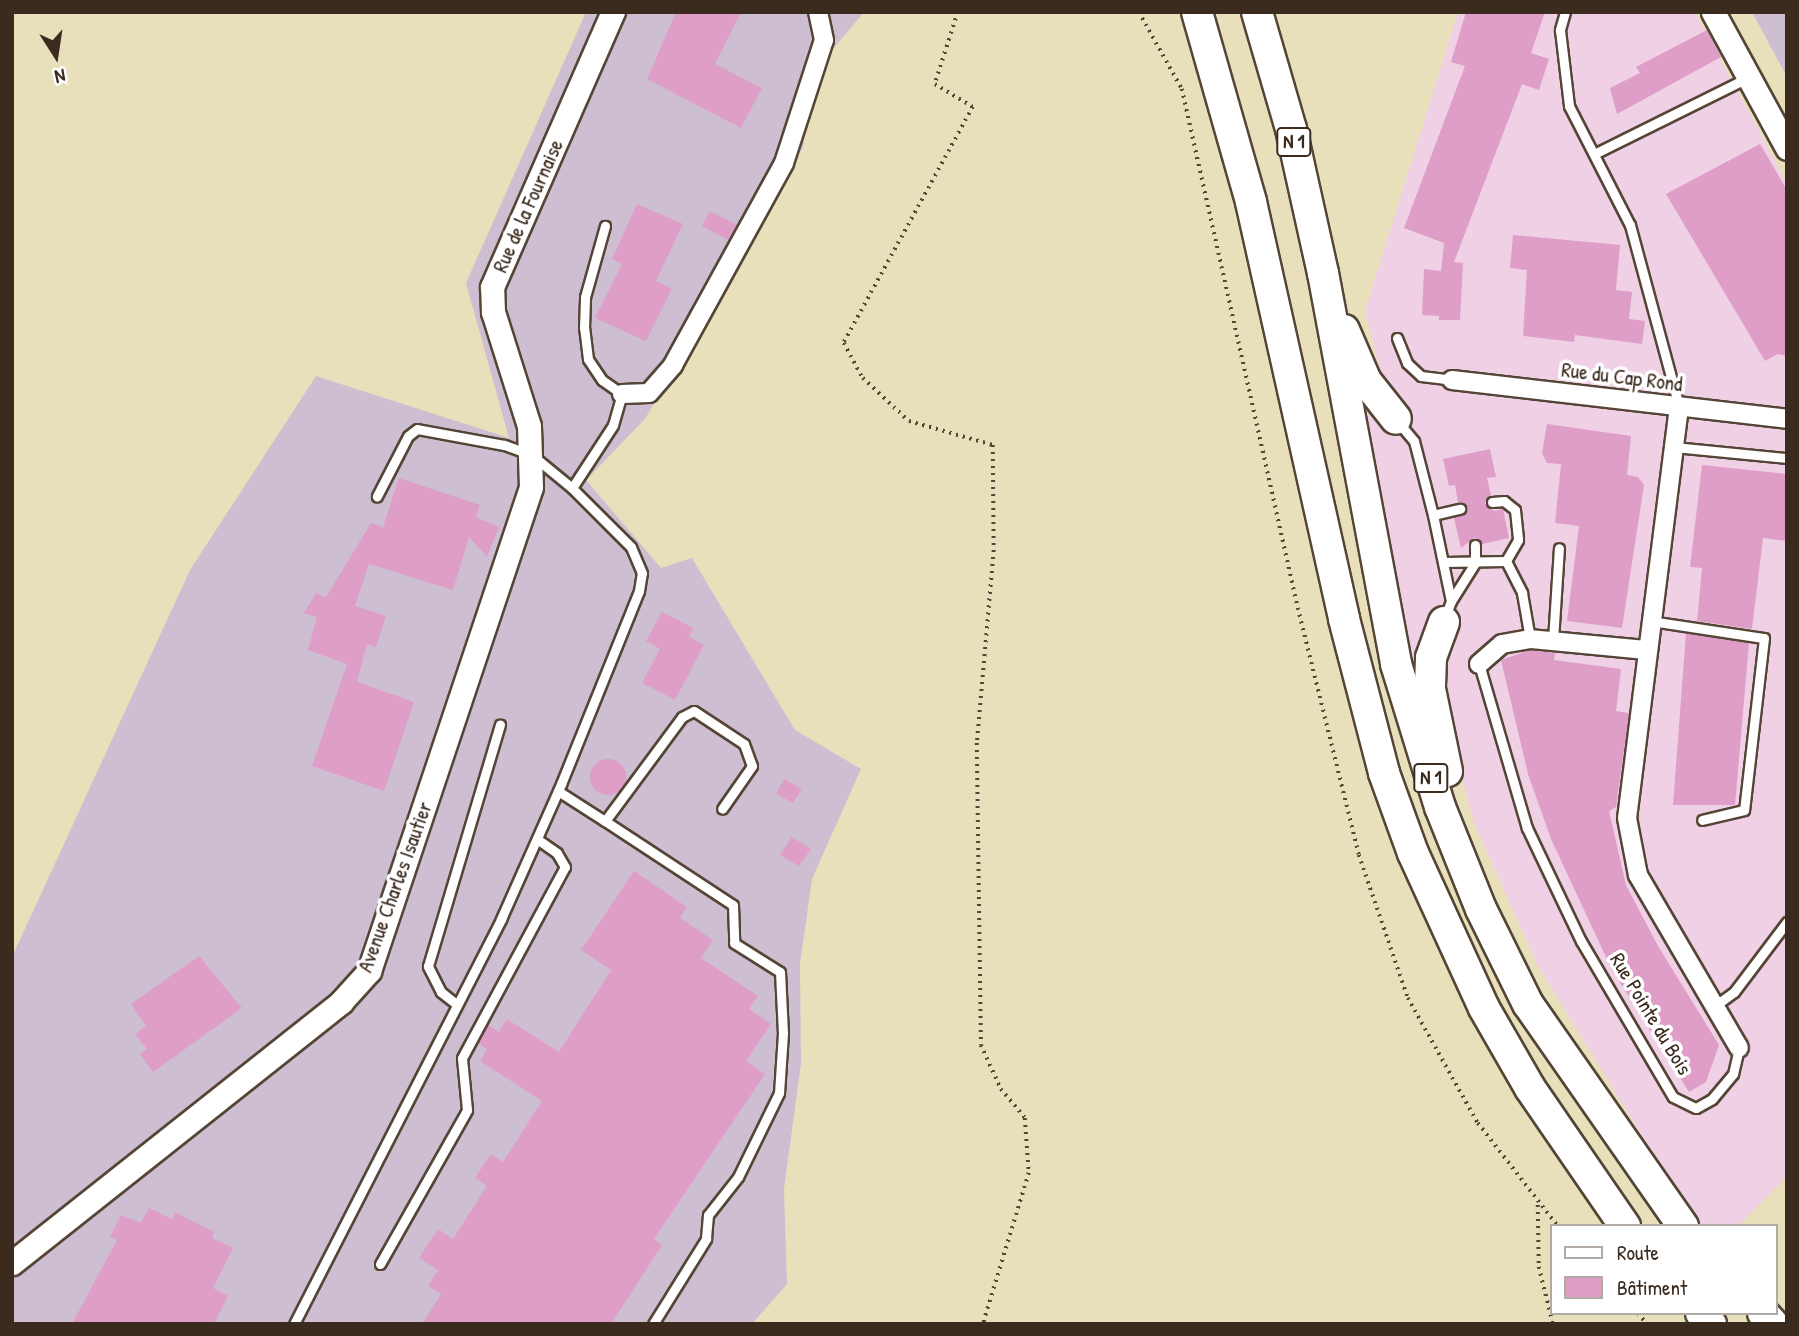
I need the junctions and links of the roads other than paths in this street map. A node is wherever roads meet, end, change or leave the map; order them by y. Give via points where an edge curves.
1 (613, 12) edge
2 (818, 12) edge
3 (1197, 12) edge
4 (1257, 12) edge
5 (1566, 12) edge
6 (1713, 12) edge
7 (1748, 78) junction
8 (1787, 148) edge
9 (1596, 153) junction
10 (606, 226) dead end
11 (1322, 274) junction
12 (1397, 338) dead end
13 (1452, 380) joint
14 (622, 394) junction
15 (1679, 407) junction
16 (1396, 419) joint
17 (1787, 419) edge
18 (1673, 447) junction
19 (532, 455) junction
20 (1787, 458) edge
21 (531, 487) joint
22 (572, 488) junction
23 (377, 496) dead end
24 (1492, 502) dead end
25 (1460, 509) dead end
26 (1433, 515) junction
27 (1475, 545) dead end
28 (1559, 548) dead end
29 (1506, 561) junction
30 (1443, 562) junction
31 (1475, 563) junction
32 (1447, 612) junction
33 (1651, 621) junction
34 (1530, 639) junction
35 (1553, 639) junction
36 (1647, 650) junction
37 (1479, 664) joint
38 (500, 725) dead end
39 (558, 791) junction
40 (722, 809) dead end
41 (1702, 820) dead end
42 (605, 821) junction
43 (537, 839) junction
44 (1787, 922) edge
45 (455, 1003) junction
46 (1716, 1005) junction
47 (1739, 1048) joint
48 (1631, 1156) junction
49 (1624, 1224) edge
50 (1682, 1224) edge
51 (12, 1263) edge
52 (380, 1264) dead end
53 (294, 1324) edge
54 (653, 1324) edge

1 - 19 street, Rue de la Fournaise via 492,287 493,312 529,426
2 - 14 street via 824,40 784,163 673,365 649,393
3 - 49 highway, N 1 via 1251,202 1344,620 1384,773 1413,853 1484,1008 1530,1088
4 - 11 highway, N 1 via 1291,129
5 - 9 lane via 1560,30 1569,106
6 - 7 street
7 - 8 street
7 - 9 lane
9 - 15 lane via 1630,225
10 - 14 lane via 585,297 584,328 588,359 602,380
11 - 16 highway via 1366,381
11 - 48 highway, N 1 via 1396,664 1440,807 1481,909 1528,1004
12 - 13 lane via 1407,363 1421,376
13 - 15 street, Rue du Cap Rond
14 - 22 lane via 613,425
15 - 17 street, Rue du Cap Rond
15 - 18 street, Rue Pointe du Bois
16 - 26 lane via 1414,442
18 - 20 lane
18 - 33 street, Rue Pointe du Bois
19 - 21 street, Rue de la Fournaise
19 - 22 lane
19 - 23 lane via 416,429
21 - 51 street, Avenue Charles Isautier via 369,971 341,1002
22 - 39 lane via 631,547 642,573 639,591
24 - 29 lane via 1504,501 1515,510 1518,540
25 - 26 lane
26 - 30 lane
27 - 31 lane
28 - 35 lane
29 - 31 lane
29 - 34 lane via 1522,593
30 - 31 lane
30 - 32 lane
31 - 32 lane
32 - 48 highway via 1432,657 1430,689 1441,752 1463,819 1538,987
33 - 36 street, Rue Pointe du Bois
33 - 41 lane via 1764,638 1744,810
34 - 35 street, Rue Pointe du Bois
34 - 37 street, Rue Pointe du Bois via 1502,644
35 - 36 street, Rue Pointe du Bois
36 - 46 street, Rue Pointe du Bois via 1627,818 1638,875
37 - 47 lane, Rue Pointe du Bois via 1527,828 1581,941 1673,1097 1696,1108 1712,1098 1733,1074
38 - 45 lane via 428,965 441,992
39 - 42 lane
39 - 43 lane
40 - 42 lane via 752,766 744,744 694,711 682,717
42 - 54 lane via 733,905 734,943 780,972 783,1033 779,1093 738,1177 708,1214 706,1240
43 - 45 lane via 501,919
43 - 52 lane via 557,853 565,866 463,1058 467,1110
44 - 46 lane via 1734,992
45 - 53 lane
46 - 47 street, Rue Pointe du Bois
48 - 50 highway, N 1

